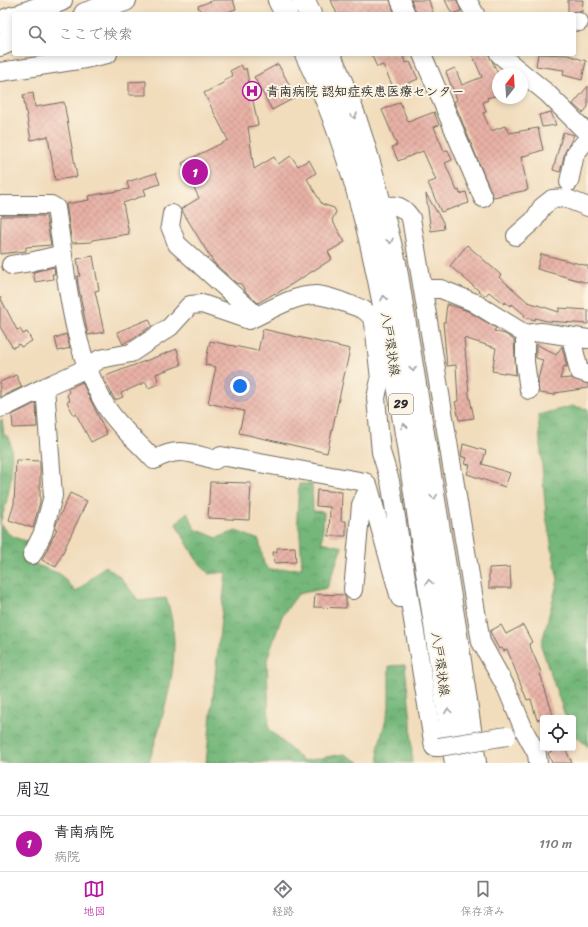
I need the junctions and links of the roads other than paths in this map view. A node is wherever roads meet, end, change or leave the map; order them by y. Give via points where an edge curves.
1 (62, 0) edge
2 (125, 0) edge
3 (279, 0) edge
4 (304, 0) edge
5 (400, 0) edge
6 (29, 12) edge
7 (91, 12) edge
8 (285, 12) edge
9 (309, 12) edge
10 (405, 12) edge
11 (12, 18) edge
12 (0, 22) edge
13 (12, 40) edge
14 (0, 45) edge
15 (99, 56) edge
16 (307, 56) edge
17 (330, 56) edge
18 (423, 56) edge
19 (501, 56) edge
20 (0, 72) edge
21 (588, 134) edge
22 (588, 138) edge
23 (569, 182) dead end
24 (483, 198) dead end
25 (0, 205) edge
26 (588, 207) edge
27 (373, 210) junction
28 (172, 214) dead end
29 (516, 236) dead end
30 (63, 254) junction
31 (11, 265) dead end
32 (424, 289) junction
33 (257, 316) junction
34 (525, 334) junction
35 (579, 338) edge
36 (87, 368) junction
37 (588, 374) edge
38 (45, 386) junction
39 (529, 390) dead end
40 (0, 408) edge
41 (416, 446) junction
42 (381, 452) junction
43 (370, 492) junction
44 (32, 555) dead end
45 (353, 590) dead end
46 (409, 598) junction
47 (524, 732) junction
48 (456, 763) edge
49 (475, 763) edge
50 (538, 763) edge

1 - 6 main road
2 - 7 main road
3 - 8 main road
4 - 9 main road
5 - 10 street
11 - 12 main road
13 - 14 main road
15 - 20 street
16 - 27 main road, 八戸環状線 / 29
17 -> 27 main road, 八戸環状線 / 29 via 350,103
18 - 24 street
19 - 21 street via 547,93
22 - 23 street via 575,154
25 - 30 street via 52,205 56,208
26 - 29 street via 565,198 552,199
27 - 32 street via 399,205 411,218
27 - 41 main road, 八戸環状線 / 29 via 395,263 404,310
28 - 33 street via 170,226 177,244
30 - 31 street
30 - 36 street via 74,328
32 - 34 street via 440,289 473,302
32 - 47 street via 481,642 507,689
33 - 36 street via 249,320 202,304 190,305 170,327 131,353 100,359
33 - 42 street via 297,299 315,295 360,308 370,315 374,323 380,380 376,398
34 - 35 street via 541,332
34 - 39 street
35 - 37 street via 579,372
36 - 38 street
36 - 43 street via 108,408 154,460 179,451 215,460 221,456 358,480 365,482
38 - 40 street
38 - 44 street via 54,496 43,533
41 - 42 street
48 -> 41 main road, 八戸環状線 / 29
41 -> 49 main road, 八戸環状線 / 29 via 455,628
42 - 46 street via 390,481
43 - 45 street via 361,505
43 - 46 street via 399,598
46 - 47 street, bridge via 434,747
47 - 50 street via 537,754

